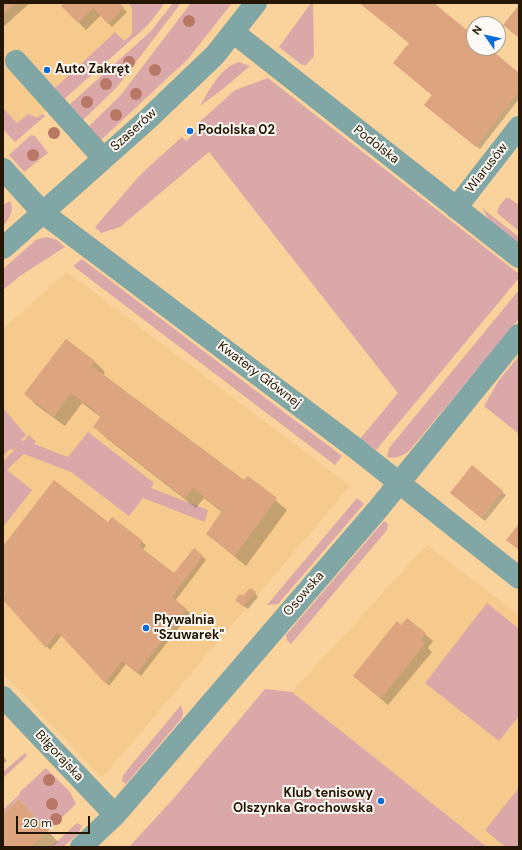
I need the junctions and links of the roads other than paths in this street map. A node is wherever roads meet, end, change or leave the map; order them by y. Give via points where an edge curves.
1 (256, 3) edge
2 (233, 32) junction
3 (16, 61) dead end
4 (519, 127) edge
5 (103, 158) junction
6 (3, 169) edge
7 (456, 208) junction
8 (43, 213) junction
9 (3, 248) edge
10 (519, 257) edge
11 (519, 335) edge
12 (398, 482) junction
13 (519, 578) edge
14 (3, 697) edge
15 (115, 815) junction
16 (81, 847) edge

1 - 2 street, Szaserów
2 - 5 street, Szaserów via 214,55 148,119
2 - 7 street, Podolska
3 - 5 street
4 - 7 street, Wiarusów
5 - 8 street, Szaserów
6 - 8 street, Kwatery Głównej
7 - 10 street, Podolska
8 - 9 street, Szaserów
8 - 12 street, Kwatery Głównej
11 - 12 street, Osowska
12 - 13 street, Kwatery Głównej
12 - 15 street, Osowska
14 - 15 street, Biłgorajska
15 - 16 street, Osowska

